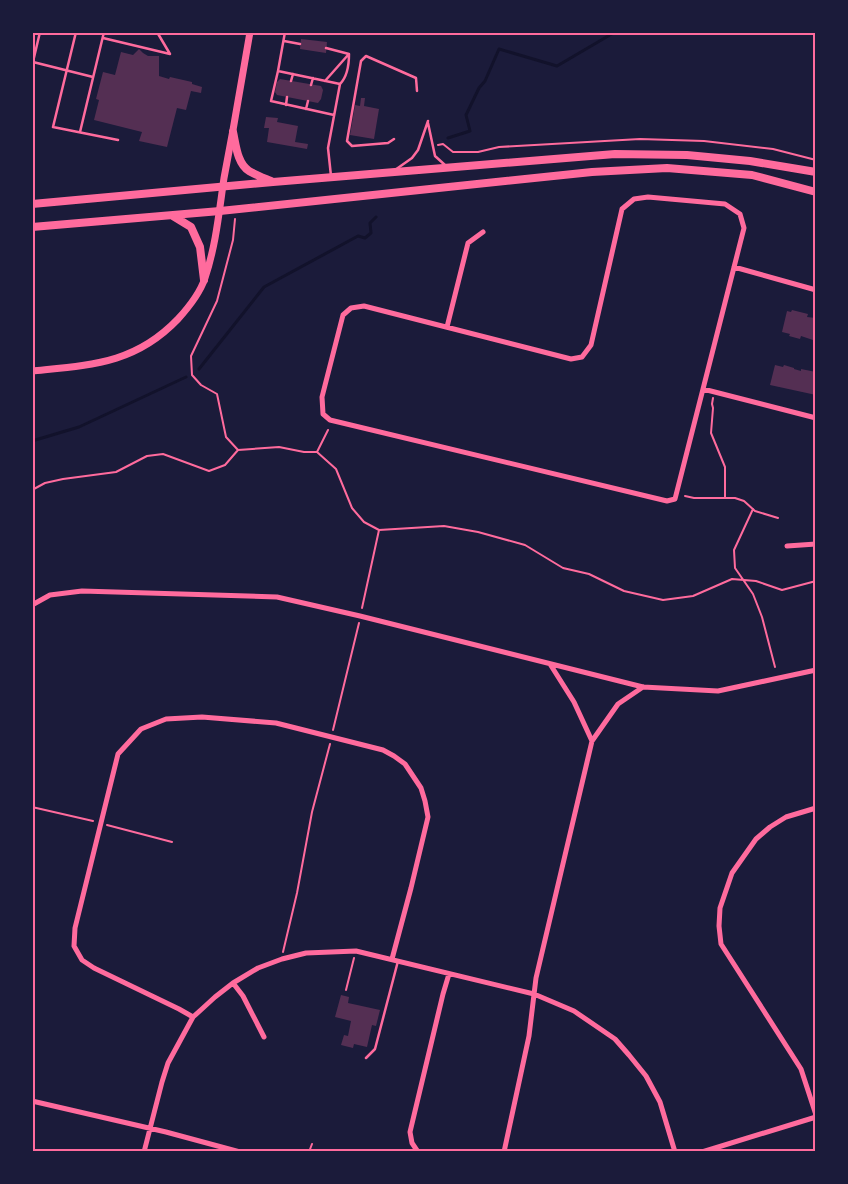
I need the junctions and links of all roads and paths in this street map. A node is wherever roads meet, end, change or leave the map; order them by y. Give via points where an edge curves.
1 (40, 32) edge
2 (76, 32) edge
3 (104, 32) edge
4 (157, 32) edge
5 (250, 32) edge
6 (285, 32) edge
7 (103, 38) junction
8 (284, 40) junction
9 (300, 44) dead end
10 (326, 48) dead end
11 (349, 54) junction
12 (33, 64) edge
13 (67, 71) junction
14 (278, 71) junction
15 (293, 74) junction
16 (93, 77) junction
17 (313, 78) junction
18 (291, 81) dead end
19 (325, 81) junction
20 (340, 84) junction
21 (311, 85) dead end
22 (417, 91) dead end
23 (287, 97) dead end
24 (308, 101) dead end
25 (286, 105) junction
26 (306, 109) junction
27 (334, 115) junction
28 (80, 132) junction
29 (233, 132) junction
30 (394, 139) dead end
31 (118, 140) dead end
32 (448, 168) junction
33 (816, 172) edge
34 (390, 173) junction
35 (331, 178) junction
36 (273, 182) junction
37 (223, 188) junction
38 (816, 192) edge
39 (32, 204) edge
40 (220, 211) junction
41 (173, 216) junction
42 (235, 218) dead end
43 (32, 227) edge
44 (483, 232) dead end
45 (734, 268) junction
46 (204, 280) junction
47 (816, 290) edge
48 (447, 328) junction
49 (32, 371) edge
50 (704, 389) junction
51 (715, 392) junction
52 (816, 418) edge
53 (328, 430) dead end
54 (238, 450) junction
55 (317, 452) junction
56 (32, 490) edge
57 (685, 496) dead end
58 (726, 498) junction
59 (753, 509) junction
60 (778, 518) dead end
61 (379, 530) junction
62 (816, 544) edge
63 (786, 546) dead end
64 (743, 580) junction
65 (816, 581) edge
66 (32, 605) edge
67 (360, 616) junction
68 (550, 664) junction
69 (775, 667) dead end
70 (816, 670) edge
71 (643, 687) junction
72 (332, 736) junction
73 (592, 741) junction
74 (816, 808) edge
75 (356, 951) junction
76 (282, 959) junction
77 (392, 960) junction
78 (398, 961) junction
79 (449, 974) junction
80 (234, 983) junction
81 (346, 990) dead end
82 (534, 994) junction
83 (193, 1018) junction
84 (264, 1037) dead end
85 (366, 1058) dead end
86 (32, 1101) edge
87 (816, 1116) edge
88 (150, 1129) junction
89 (312, 1144) dead end
90 (144, 1152) edge
91 (240, 1152) edge
92 (309, 1152) edge
93 (418, 1152) edge
94 (504, 1152) edge
95 (675, 1152) edge
96 (702, 1152) edge

1 - 12 lane
2 - 13 lane
3 - 7 lane
4 - 7 lane via 170,54
5 - 29 street
6 - 8 lane
7 - 16 lane
8 - 9 lane
8 - 14 lane
10 - 11 lane
11 - 19 lane
11 - 20 lane via 346,79
12 - 13 lane
13 - 16 lane
13 - 28 lane via 53,127
14 - 15 lane
14 - 25 lane via 271,101
15 - 17 lane
15 - 18 lane
16 - 28 lane
17 - 19 lane
17 - 21 lane
19 - 20 lane
20 - 27 lane
22 - 30 lane via 416,78 366,56 360,61 347,141 352,146 388,143
23 - 25 lane
24 - 26 lane
25 - 26 lane
26 - 27 lane
27 - 35 lane via 328,148
28 - 31 lane
29 - 36 main road via 243,166
29 - 37 street
32 - 33 main road via 615,154 750,160
32 - 34 main road
32 - 34 lane via 435,156 428,121 418,150
34 - 35 main road
35 - 36 main road
36 - 37 main road
37 - 39 main road
37 - 40 street
38 - 40 main road via 752,175 668,168 592,172
40 - 41 main road
40 - 46 street via 214,249
41 - 43 main road
41 - 46 main road via 191,227 200,247
42 - 54 path via 233,240 217,301 191,356 192,375 201,385 217,394 226,437
44 - 48 street via 468,243
45 - 47 street
45 - 48 street via 744,228 740,214 724,204 648,197 634,199 622,209 591,345 582,356 571,360
45 - 50 street
46 - 49 street via 189,307 167,330 145,346 105,362
48 - 50 street via 364,306 351,308 343,315 322,397 323,414 330,420 667,501 675,499
50 - 51 street
51 - 52 street
51 - 58 path via 711,434 724,467
53 - 55 path
54 - 55 path via 279,448
54 - 56 path via 225,465 209,471 163,454 147,456 116,472 63,479
55 - 61 path via 336,469 352,508 364,522
57 - 58 path
58 - 59 path via 744,501
59 - 60 path
59 - 64 path via 734,550 735,568
61 - 64 path via 444,526 478,532 525,545 563,568 589,574 624,591 663,600 693,596 732,579
61 - 67 path
62 - 63 street
64 - 65 path via 782,590
64 - 69 path via 753,594 762,617
66 - 67 street via 50,595 82,591 267,596
67 - 68 street
67 - 72 path
68 - 71 street
68 - 73 street via 574,702
70 - 71 street via 718,691
71 - 73 street via 618,704
72 - 76 path via 312,812
72 - 77 street via 394,756 405,764 426,801 428,817
72 - 83 street via 276,723 202,717 166,719 141,729 118,754 75,928 74,946 82,960 94,968
73 - 82 street
74 - 87 street via 786,817 756,839 732,873 720,908 719,926 721,944 801,1069
75 - 76 street via 306,953
75 - 77 street
75 - 81 path
76 - 80 street via 258,968
77 - 78 street
78 - 79 street
78 - 85 lane via 375,1049
79 - 82 street
79 - 93 street via 410,1132
80 - 83 street
80 - 84 street
82 - 94 street via 530,1036
82 - 95 street via 574,1011 615,1039 646,1076 660,1102
83 - 88 street via 168,1063
86 - 88 street
87 - 96 street
88 - 90 street
88 - 91 street
89 - 92 path

